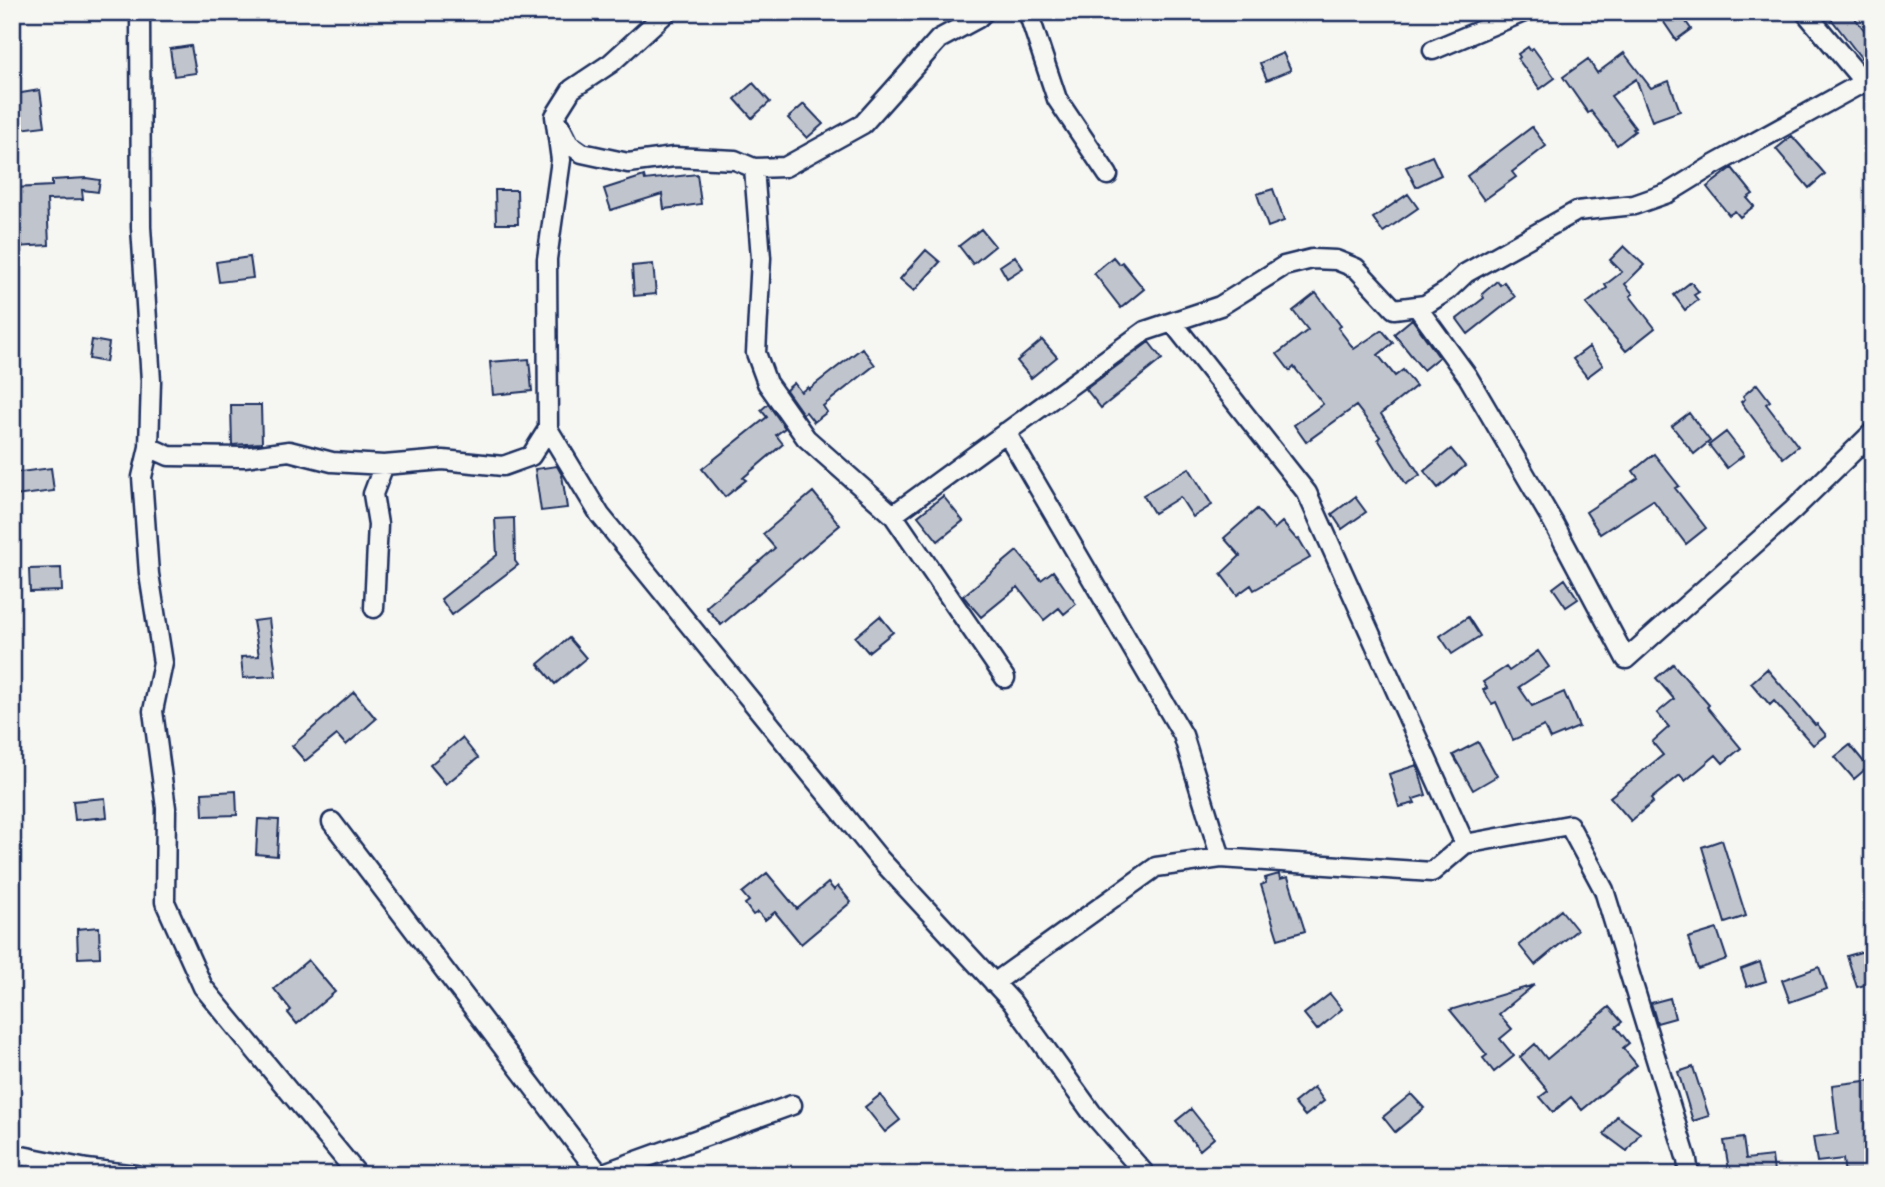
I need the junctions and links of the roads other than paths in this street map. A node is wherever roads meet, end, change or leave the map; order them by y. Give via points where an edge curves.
1 (140, 12) edge
2 (667, 12) edge
3 (984, 12) edge
4 (1028, 12) edge
5 (1524, 12) edge
6 (1805, 12) edge
7 (1433, 50) dead end
8 (1868, 80) edge
9 (555, 116) junction
10 (754, 168) junction
11 (1108, 175) dead end
12 (1417, 307) junction
13 (1172, 322) junction
14 (548, 429) junction
15 (1006, 432) junction
16 (1873, 432) edge
17 (149, 447) junction
18 (384, 465) junction
19 (893, 515) junction
20 (374, 608) dead end
21 (1005, 678) dead end
22 (332, 822) dead end
23 (1465, 844) junction
24 (1221, 858) junction
25 (994, 983) junction
26 (792, 1105) dead end
27 (12, 1154) edge
28 (136, 1175) edge
29 (358, 1175) edge
30 (599, 1175) edge
31 (1146, 1175) edge
32 (1689, 1175) edge

1 - 17 street
2 - 9 street via 611,63 572,89
3 - 10 street via 939,39 863,124 785,167
4 - 11 street via 1057,99
5 - 7 street
6 - 8 street
8 - 12 street via 1668,193 1634,205 1577,211 1466,273 1447,291
9 - 10 street via 569,144 582,153 628,163 674,157 735,160
9 - 14 street via 561,160 547,259
10 - 19 street via 761,258 756,353 767,383 806,438
12 - 13 street via 1394,309 1356,268 1336,260 1312,259 1284,266 1220,306
12 - 16 street via 1468,377 1626,659
13 - 15 street via 1145,331
13 - 23 street via 1307,493
14 - 18 street via 531,456 503,466 443,460
14 - 25 street via 600,515 878,857
15 - 19 street
15 - 24 street via 1183,735
17 - 18 street via 169,456 289,452 332,463
17 - 29 street via 142,477 149,574 163,663 153,711 166,808 165,902 203,987
18 - 20 street via 373,494 378,524
19 - 21 street
22 - 30 street
23 - 24 street via 1432,872
23 - 32 street via 1569,825 1604,890
24 - 25 street via 1156,867
25 - 31 street via 1092,1114
26 - 30 street
27 - 28 street

